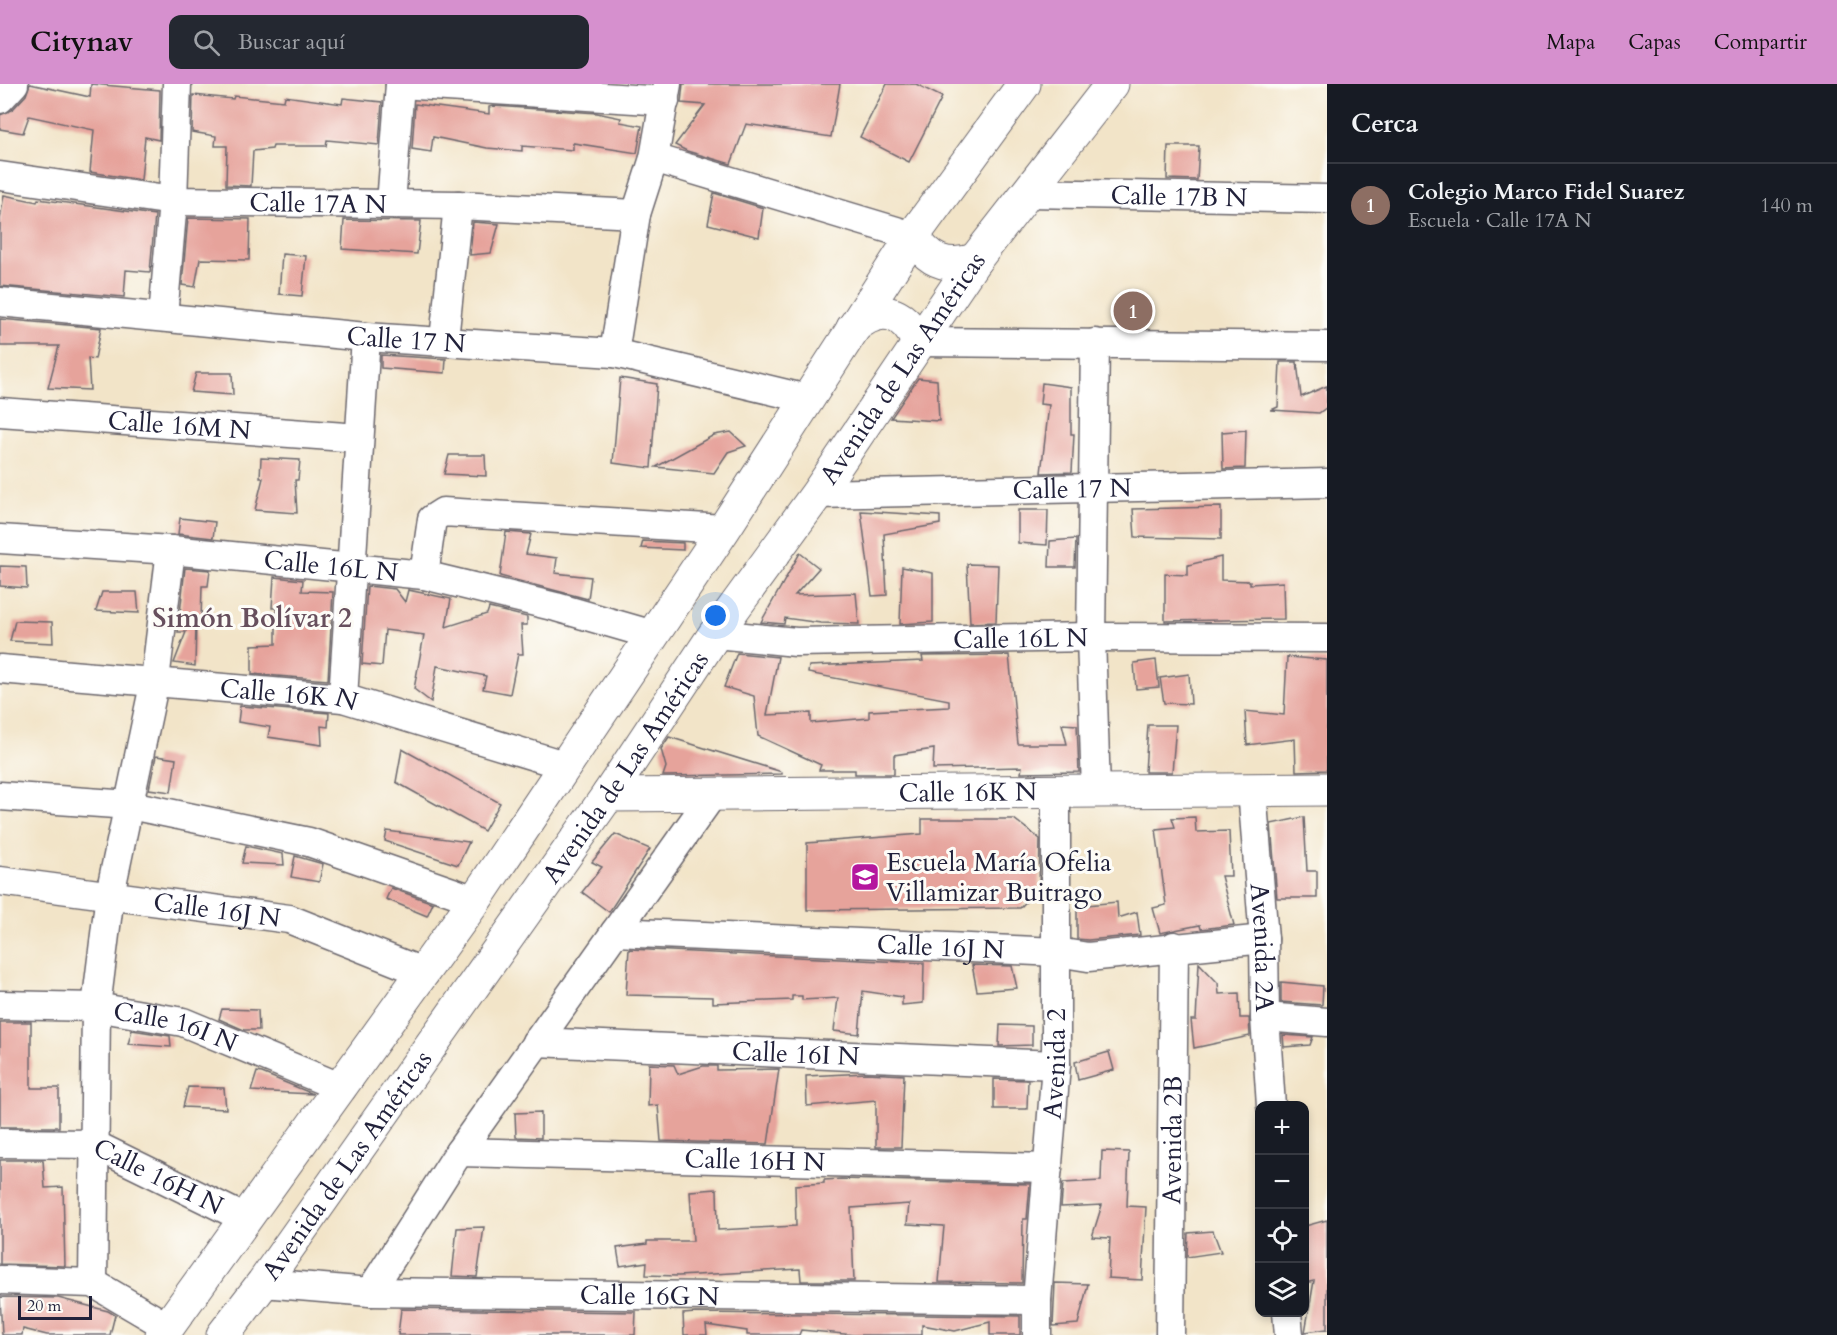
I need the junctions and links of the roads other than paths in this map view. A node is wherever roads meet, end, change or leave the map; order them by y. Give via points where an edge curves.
1 (14, 84) edge
2 (177, 84) edge
3 (400, 84) edge
4 (1023, 84) edge
5 (1112, 84) edge
6 (666, 92) edge
7 (0, 99) edge
8 (654, 158) junction
9 (0, 176) edge
10 (1029, 193) junction
11 (1327, 199) edge
12 (173, 201) junction
13 (391, 204) junction
14 (458, 205) junction
15 (636, 214) junction
16 (913, 236) junction
17 (975, 260) junction
18 (0, 302) edge
19 (163, 317) junction
20 (853, 328) junction
21 (366, 337) junction
22 (444, 340) junction
23 (918, 342) junction
24 (1095, 343) junction
25 (1327, 346) edge
26 (614, 353) junction
27 (808, 399) junction
28 (0, 412) edge
29 (359, 438) junction
30 (1327, 483) edge
31 (1096, 487) junction
32 (817, 494) junction
33 (724, 529) junction
34 (0, 539) edge
35 (171, 550) junction
36 (350, 566) junction
37 (424, 574) junction
38 (715, 634) junction
39 (653, 635) junction
40 (1091, 637) junction
41 (1327, 638) edge
42 (0, 669) edge
43 (155, 680) junction
44 (343, 698) junction
45 (567, 766) junction
46 (1327, 789) edge
47 (1252, 790) junction
48 (1056, 791) junction
49 (1096, 791) junction
50 (712, 794) junction
51 (608, 795) junction
52 (0, 796) edge
53 (130, 805) junction
54 (0, 881) edge
55 (110, 894) junction
56 (475, 900) junction
57 (615, 932) junction
58 (1264, 939) junction
59 (1174, 946) junction
60 (1057, 952) junction
61 (424, 973) junction
62 (0, 1005) edge
63 (96, 1007) junction
64 (1265, 1017) junction
65 (1327, 1022) edge
66 (536, 1042) junction
67 (1056, 1065) junction
68 (342, 1088) junction
69 (1271, 1101) edge
70 (0, 1143) edge
71 (93, 1143) junction
72 (459, 1152) junction
73 (1048, 1168) junction
74 (244, 1218) junction
75 (220, 1253) junction
76 (0, 1280) edge
77 (93, 1283) junction
78 (263, 1283) junction
79 (370, 1292) junction
80 (1037, 1300) junction
81 (1287, 1317) edge
82 (171, 1323) edge
83 (224, 1333) edge
84 (1037, 1335) edge
85 (1170, 1335) edge
86 (1289, 1335) edge

1 - 7 street
2 - 12 street
3 - 6 street
3 - 13 street
4 - 16 main road, Avenida de Las Américas
5 - 10 main road, Avenida de Las Américas
6 - 8 street
8 - 15 street
8 - 16 street
9 - 12 street, Calle 17A N
10 - 11 street, Calle 17B N
10 - 17 main road, Avenida de Las Américas
12 - 13 street, Calle 17A N
12 - 19 street
13 - 14 street, Calle 17A N
14 - 15 street, Calle 17A N
14 - 22 street
15 - 26 street
16 - 17 main road via 932,259 961,265
16 - 20 main road, Avenida de Las Américas
17 - 23 main road, Avenida de Las Américas
18 - 19 street, Calle 17 N
19 - 21 street, Calle 17 N
20 - 23 main road via 866,317 882,313 898,316 911,327
20 - 27 main road, Avenida de Las Américas
21 - 22 street, Calle 17 N
21 - 29 street
22 - 26 street, Calle 17 N
23 - 24 street
23 - 32 main road, Avenida de Las Américas
24 - 25 street
24 - 31 street
26 - 27 street, Calle 17 N
27 - 33 main road, Avenida de Las Américas
28 - 29 street, Calle 16M N
29 - 36 street
30 - 31 street, Calle 17 N
31 - 32 street, Calle 17 N
31 - 40 street
32 - 38 main road, Avenida de Las Américas
33 - 37 street via 442,512 432,519
33 - 39 main road, Avenida de Las Américas
34 - 35 street, Calle 16L N
35 - 36 street, Calle 16L N
35 - 43 street
36 - 37 street, Calle 16L N
36 - 44 street
37 - 39 street, Calle 16L N
38 - 40 street, Calle 16L N via 796,642
38 - 51 main road, Avenida de Las Américas
39 - 45 main road, Avenida de Las Américas
40 - 41 street, Calle 16L N
40 - 49 street
42 - 43 street, Calle 16K N
43 - 44 street, Calle 16K N
43 - 53 street
44 - 45 street, Calle 16K N
45 - 56 main road, Avenida de Las Américas
46 - 47 main road, Calle 16K N
47 - 49 main road, Calle 16K N
47 - 58 street, Avenida 2A
48 - 49 main road, Calle 16K N
48 - 50 main road, Calle 16K N
48 - 60 street, Avenida 2
50 - 51 main road, Calle 16K N
50 - 57 street
51 - 78 main road, Avenida de Las Américas
52 - 53 street
53 - 55 street
53 - 56 street via 309,842
54 - 55 street, Calle 16J N
55 - 61 street, Calle 16J N via 288,919
55 - 63 street
56 - 61 main road, Avenida de Las Américas
57 - 60 street, Calle 16J N
57 - 66 street
58 - 59 street, Calle 16J N
58 - 64 street, Avenida 2A
59 - 60 street, Calle 16J N via 1088,957
59 - 85 street, Avenida 2B
60 - 67 street, Avenida 2
61 - 68 main road, Avenida de Las Américas
62 - 63 street, Calle 16I N
63 - 68 street, Calle 16I N via 183,1022
63 - 71 street
64 - 65 street
64 - 69 street, Avenida 2A
66 - 67 street, Calle 16I N
66 - 72 street
67 - 73 street, Avenida 2
68 - 74 main road, Avenida de Las Américas
70 - 71 street, Calle 16H N
71 - 74 street, Calle 16H N
71 - 77 street
72 - 73 street, Calle 16H N
72 - 79 street
73 - 80 street, Avenida 2
74 - 75 main road, Avenida de Las Américas
75 - 78 main road via 224,1268 235,1279
75 - 82 main road, Avenida de Las Américas
76 - 77 street
77 - 82 street
78 - 79 street, Calle 16G N
78 - 83 main road, Avenida de Las Américas
79 - 80 street, Calle 16G N
80 - 84 street, Avenida 2
81 - 86 street
82 - 83 main road via 197,1305 211,1308 221,1318

